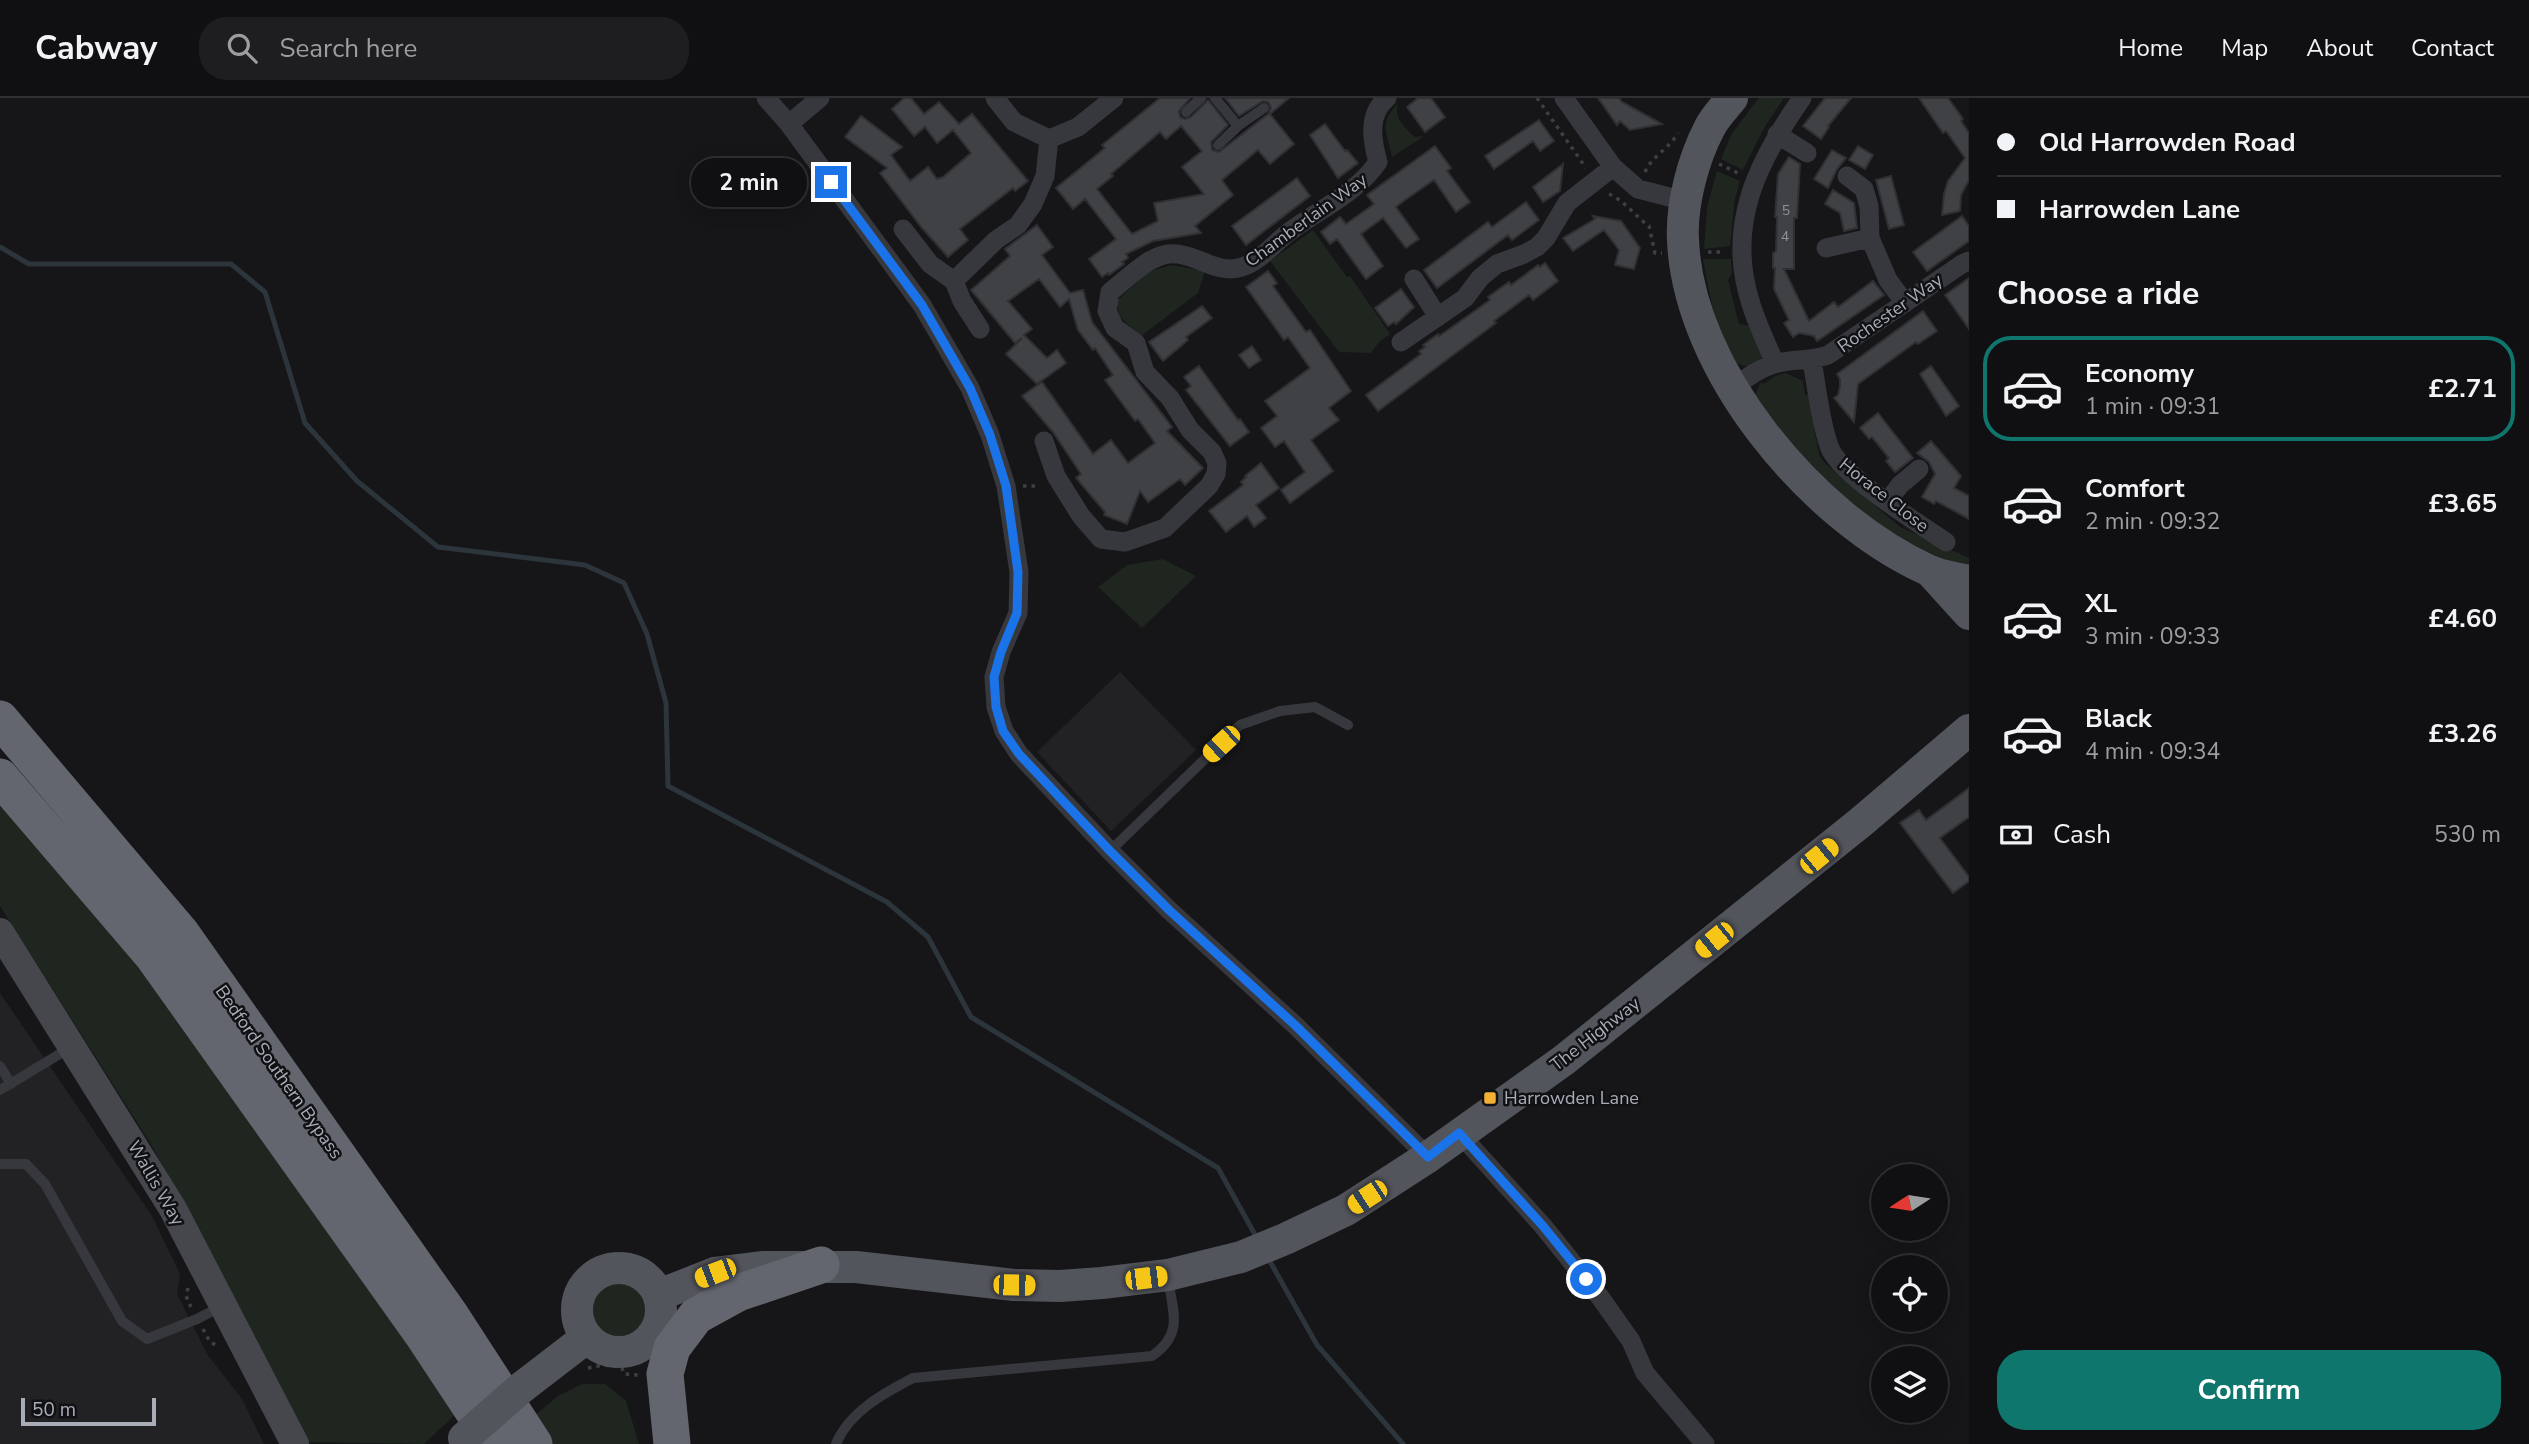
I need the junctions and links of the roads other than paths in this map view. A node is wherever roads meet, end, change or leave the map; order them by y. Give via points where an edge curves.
1 (766, 98) edge
2 (820, 98) edge
3 (995, 98) edge
4 (1114, 98) edge
5 (1201, 98) edge
6 (1215, 98) edge
7 (1387, 98) edge
8 (1564, 98) edge
9 (1732, 98) edge
10 (1802, 98) edge
11 (1264, 108) dead end
12 (1186, 112) dead end
13 (789, 124) junction
14 (1238, 126) junction
15 (1777, 134) junction
16 (1049, 139) junction
17 (1219, 145) dead end
18 (1807, 153) dead end
19 (1613, 167) junction
20 (1847, 176) dead end
21 (1685, 201) junction
22 (903, 229) dead end
23 (1870, 239) junction
24 (1826, 248) dead end
25 (1969, 261) edge
26 (1414, 279) dead end
27 (954, 281) junction
28 (1905, 303) junction
29 (1438, 317) junction
30 (980, 329) dead end
31 (1401, 342) dead end
32 (1812, 360) junction
33 (1775, 364) junction
34 (1733, 388) junction
35 (1044, 441) dead end
36 (1919, 469) dead end
37 (1887, 502) junction
38 (1946, 542) dead end
39 (1930, 571) junction
40 (1969, 581) edge
41 (1969, 614) edge
42 (0, 719) edge
43 (1348, 725) dead end
44 (1969, 730) edge
45 (0, 777) edge
46 (1110, 851) junction
47 (0, 932) edge
48 (73, 1046) junction
49 (0, 1066) edge
50 (11, 1084) junction
51 (0, 1090) edge
52 (1459, 1133) junction
53 (1428, 1157) junction
54 (0, 1164) edge
55 (821, 1265) junction
56 (1168, 1275) junction
57 (659, 1295) junction
58 (222, 1306) junction
59 (586, 1338) junction
60 (649, 1340) junction
61 (472, 1442) edge
62 (295, 1444) edge
63 (534, 1444) edge
64 (656, 1444) edge
65 (672, 1444) edge
66 (836, 1444) edge
67 (1705, 1444) edge

1 - 13 street
2 - 13 street
3 - 16 street via 1014,122
4 - 16 street via 1078,127
5 - 12 lane
6 - 14 lane
7 - 35 street, Chamberlain Way via 1371,125 1378,162 1368,177 1260,257 1240,268 1218,268 1169,254 1151,260 1110,292 1107,311 1115,328 1136,343 1145,372 1170,398 1189,430 1212,452 1217,463 1209,486 1165,528 1125,542 1101,538 1049,481
8 - 19 street
9 - 21 main road via 1710,127
10 - 15 street
11 - 14 lane
13 - 46 street via 922,305 970,388 1006,486 1018,572 1017,613 994,677 1003,731
14 - 17 lane
15 - 18 street
15 - 33 street via 1754,179 1741,251 1750,302
16 - 27 street via 1045,176 1033,204 1018,225
19 - 21 street via 1638,189
19 - 29 street via 1567,203 1537,247 1497,264 1465,298
20 - 23 street via 1864,189 1870,205
21 - 34 main road via 1682,238 1691,296 1708,342
22 - 27 street via 930,264
23 - 24 street
23 - 28 street via 1888,280
25 - 28 street, Rochester Way
26 - 29 street
27 - 30 street
28 - 32 street, Rochester Way via 1828,355
29 - 31 street
32 - 33 street, Rochester Way
32 - 37 street, Horace Close via 1829,447 1837,461
33 - 34 street, Rochester Way
34 - 39 main road via 1774,447 1833,508 1876,541
36 - 37 street
37 - 38 street, Horace Close
39 - 40 main road
39 - 41 main road
42 - 63 highway, Bedford Southern Bypass via 181,933 451,1316
43 - 46 lane via 1315,707 1280,711 1240,725
44 - 52 main road, The Highway via 1575,1051
45 - 61 highway, Bedford Southern Bypass via 153,956 423,1335
46 - 53 street
47 - 48 street, Wallis Way
48 - 50 lane
48 - 58 street, Wallis Way via 173,1209
49 - 50 lane
50 - 51 lane
52 - 53 main road, The Highway
52 - 67 street via 1600,1297 1631,1341 1644,1373
53 - 56 main road, The Highway via 1346,1210 1285,1239
54 - 58 lane via 26,1164 45,1184 122,1321 147,1339
55 - 56 main road, The Highway via 1014,1285 1060,1286
55 - 57 main road, The Highway via 715,1273
55 - 65 highway via 738,1293 696,1316 672,1348 665,1374
56 - 66 lane via 1175,1325 1165,1348 1152,1356 913,1378 880,1396 842,1429
57 - 59 main road via 651,1282 625,1268 597,1273 578,1296 577,1318
57 - 60 main road via 661,1319
58 - 62 street, Wallis Way
59 - 60 main road via 617,1353 638,1349
59 - 61 main road, bridge via 521,1388
60 - 64 highway via 641,1375

